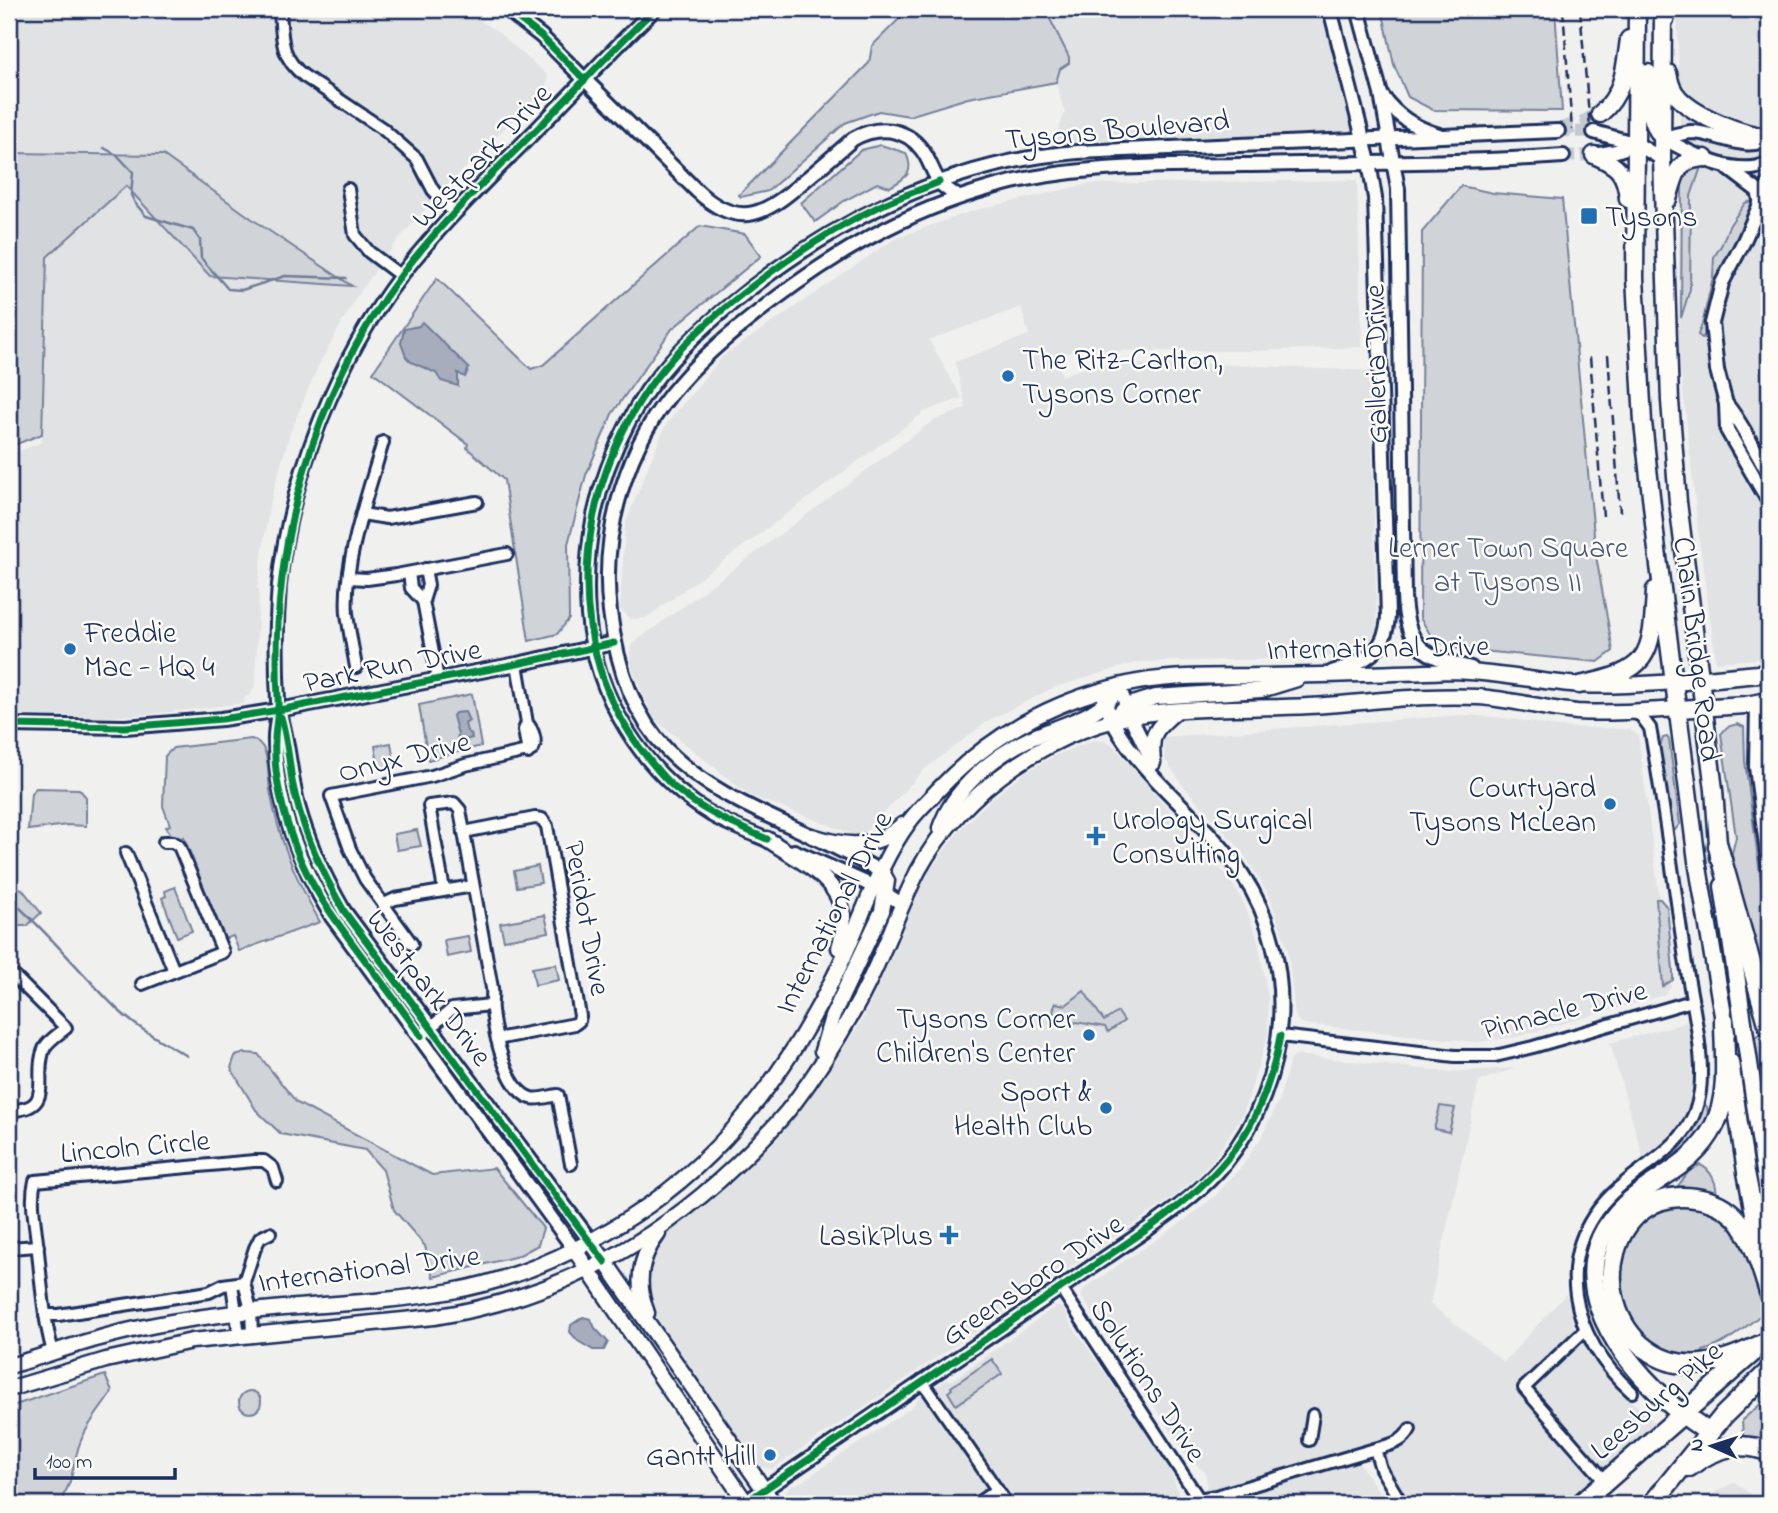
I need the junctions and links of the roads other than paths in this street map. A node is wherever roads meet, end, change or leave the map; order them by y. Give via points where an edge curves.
1 (280, 9) edge
2 (506, 9) edge
3 (655, 9) edge
4 (1330, 9) edge
5 (1358, 9) edge
6 (1634, 9) edge
7 (1659, 11) edge
8 (1663, 43) junction
9 (586, 80) junction
10 (1381, 94) junction
11 (1600, 114) tunnel mouth
12 (1558, 131) dead end
13 (1658, 131) junction
14 (1594, 132) tunnel mouth
15 (1448, 137) junction
16 (1769, 137) edge
17 (1363, 140) junction
18 (1389, 140) junction
19 (1642, 147) junction
20 (1594, 155) joint
21 (1563, 156) tunnel mouth
22 (1705, 158) junction
23 (1662, 159) junction
24 (1369, 162) junction
25 (1394, 162) junction
26 (1769, 164) edge
27 (1726, 167) junction
28 (939, 182) junction
29 (1769, 183) edge
30 (348, 189) dead end
31 (958, 197) junction
32 (1761, 204) junction
33 (931, 207) junction
34 (454, 213) junction
35 (1663, 215) junction
36 (401, 276) junction
37 (1635, 278) junction
38 (1726, 404) junction
39 (383, 442) dead end
40 (1769, 473) edge
41 (477, 502) dead end
42 (1769, 502) edge
43 (362, 514) junction
44 (1656, 542) junction
45 (507, 554) dead end
46 (425, 569) junction
47 (409, 573) junction
48 (349, 578) junction
49 (423, 601) junction
50 (614, 643) junction
51 (593, 648) junction
52 (517, 664) junction
53 (356, 667) dead end
54 (1487, 672) junction
55 (1769, 673) edge
56 (1307, 675) junction
57 (1323, 675) junction
58 (438, 679) junction
59 (1700, 681) junction
60 (1674, 682) junction
61 (1579, 685) junction
62 (1119, 686) junction
63 (1104, 697) junction
64 (1763, 703) edge
65 (1703, 708) junction
66 (1678, 709) junction
67 (279, 710) junction
68 (1128, 711) junction
69 (1175, 712) junction
70 (1628, 712) junction
71 (1112, 721) junction
72 (9, 725) edge
73 (1153, 763) junction
74 (1164, 785) junction
75 (914, 815) junction
76 (464, 832) junction
77 (812, 836) junction
78 (767, 839) junction
79 (164, 842) dead end
80 (935, 842) junction
81 (1718, 846) junction
82 (126, 853) dead end
83 (882, 873) junction
84 (1769, 877) edge
85 (473, 886) junction
86 (444, 890) junction
87 (881, 891) junction
88 (384, 904) junction
89 (902, 904) junction
90 (412, 944) dead end
91 (174, 971) junction
92 (9, 977) edge
93 (142, 984) dead end
94 (1692, 1001) junction
95 (820, 1002) junction
96 (491, 1005) junction
97 (1724, 1020) junction
98 (1769, 1027) edge
99 (426, 1031) junction
100 (1280, 1036) junction
101 (497, 1039) junction
102 (818, 1066) junction
103 (9, 1110) edge
104 (571, 1164) dead end
105 (276, 1181) dead end
106 (1769, 1199) edge
107 (663, 1227) junction
108 (270, 1233) dead end
109 (590, 1240) junction
110 (38, 1245) junction
111 (9, 1248) edge
112 (574, 1249) junction
113 (605, 1262) junction
114 (588, 1271) junction
115 (238, 1283) junction
116 (1060, 1287) junction
117 (1769, 1292) edge
118 (251, 1310) junction
119 (235, 1313) junction
120 (45, 1315) junction
121 (1585, 1330) junction
122 (654, 1331) junction
123 (246, 1334) junction
124 (1768, 1340) edge
125 (53, 1352) junction
126 (9, 1366) edge
127 (1769, 1371) edge
128 (922, 1381) junction
129 (9, 1389) edge
130 (1632, 1392) dead end
131 (1683, 1413) junction
132 (1313, 1415) dead end
133 (1410, 1429) dead end
134 (1709, 1433) junction
135 (1309, 1440) dead end
136 (1375, 1449) junction
137 (1769, 1452) edge
138 (1606, 1482) junction
139 (1670, 1483) junction
140 (765, 1489) junction
141 (997, 1490) junction
142 (1199, 1499) junction
143 (745, 1504) edge
144 (774, 1504) edge
145 (976, 1504) edge
146 (1007, 1504) edge
147 (1168, 1504) edge
148 (1402, 1504) edge
149 (1580, 1504) edge
150 (1652, 1504) edge

1 - 34 street via 283,45 293,66 408,151
2 - 9 street
3 - 9 street, Westpark Drive
4 - 17 street, Galleria Drive
5 - 10 street, Galleria Drive
6 - 11 main road via 1621,87
6 - 19 main road, Chain Bridge Road
7 - 8 main road, Chain Bridge Road
7 - 13 main road via 1648,91
8 - 13 main road, Chain Bridge Road
8 - 16 main road via 1671,87 1679,98 1723,124
9 - 28 street via 697,191 722,208 743,214 775,206 853,139 874,130 895,131 914,141
9 - 34 street, Westpark Drive
10 - 15 street via 1409,123
10 - 18 street, Galleria Drive
12 - 15 street, Tysons Boulevard
13 - 16 street via 1752,143
13 - 19 main road
13 - 22 street
13 - 23 main road, Chain Bridge Road
14 - 19 street
15 - 18 street, Tysons Boulevard
17 - 18 street, Tysons Boulevard
17 - 24 street, Galleria Drive
17 - 28 street, Tysons Boulevard via 1048,154
18 - 25 street, Galleria Drive
19 - 20 street
19 - 23 street
19 - 37 main road, Chain Bridge Road via 1637,172
20 - 37 main road via 1619,169 1626,180
21 - 25 street, Tysons Boulevard
22 - 27 street
22 - 35 main road via 1682,164 1674,175
23 - 35 main road, Chain Bridge Road
24 - 25 street, Tysons Boulevard
24 - 31 street, Tysons Boulevard via 1113,168 1048,175
24 - 57 street, Galleria Drive via 1376,224 1387,632 1365,660
25 - 54 street, Galleria Drive via 1407,624 1431,656
26 - 27 street via 1754,169
27 - 32 street via 1758,191
28 - 31 street
28 - 33 street
28 - 51 street, Tysons Boulevard via 881,206 796,256 746,291 656,378 629,419 597,495 587,573
29 - 32 street
30 - 36 street via 355,236
31 - 33 street, Tysons Boulevard
32 - 38 street via 1714,306 1712,338
33 - 50 street, Tysons Boulevard via 886,226 803,278 710,351 654,418 634,457 613,522 608,593
34 - 36 street, Westpark Drive
35 - 59 main road, Chain Bridge Road via 1670,401
36 - 67 street, Westpark Drive via 335,388 299,488 279,584
37 - 44 main road, Chain Bridge Road
38 - 40 street
38 - 42 street via 1727,430
39 - 43 street
41 - 43 street via 387,518
43 - 48 street
44 - 60 main road, Chain Bridge Road
44 - 61 main road via 1648,648 1627,672
45 - 46 street
46 - 47 street
46 - 49 street via 428,585
47 - 48 street
47 - 49 street via 411,588
48 - 53 street via 347,612
49 - 58 street
50 - 51 street, Park Run Drive
50 - 77 street, Tysons Boulevard via 644,720 667,750 711,786
51 - 52 street, Park Run Drive
51 - 78 street, Tysons Boulevard via 620,721 662,776 713,816
52 - 58 street, Park Run Drive
52 - 88 street, Onyx Drive via 527,723 535,741 528,752 331,796 350,849
54 - 57 main road, International Drive
54 - 61 main road, International Drive
55 - 59 main road, International Drive
56 - 57 main road, International Drive
56 - 62 main road, International Drive via 1167,678
56 - 68 main road via 1261,690 1156,697
58 - 67 street, Park Run Drive
59 - 60 main road, International Drive
59 - 65 main road, Chain Bridge Road
60 - 61 main road, International Drive
60 - 66 main road, Chain Bridge Road
62 - 63 main road, International Drive
62 - 68 street, Greensboro Drive
63 - 71 street, Greensboro Drive
63 - 75 main road, International Drive via 1053,708 1004,734 982,749
63 - 80 main road via 1086,715 1025,741 990,764 955,796
64 - 65 main road, International Drive
64 - 84 street via 1755,767
65 - 66 main road, International Drive
65 - 81 main road, Chain Bridge Road
66 - 70 main road, International Drive
66 - 97 main road, Chain Bridge Road
67 - 72 street, Park Run Drive via 125,727
67 - 99 street, Westpark Drive via 276,766 286,819 305,870 332,917
68 - 69 main road, International Drive
68 - 71 main road, International Drive
68 - 73 street, Greensboro Drive
69 - 70 main road, International Drive via 1444,697 1500,699 1578,712
69 - 73 main road via 1153,734
70 - 94 street, Pinnacle Drive via 1641,716 1650,728
71 - 74 street, Greensboro Drive via 1143,765
71 - 80 main road, International Drive via 1066,738 1019,764 972,800
73 - 74 street, Greensboro Drive
74 - 100 street, Greensboro Drive via 1227,854 1257,902 1278,970
75 - 77 main road via 873,844 845,845
75 - 83 main road, International Drive
76 - 85 street
76 - 86 street via 454,803 429,806
76 - 101 street, Peridot Drive via 535,818 547,826 580,1016 575,1024
77 - 83 street, Tysons Boulevard
78 - 87 street, Tysons Boulevard
78 - 95 main road via 817,873 841,903 845,928
79 - 91 street via 179,846 223,952
80 - 89 main road, International Drive
81 - 98 highway
81 - 106 main road, Chain Bridge Road
82 - 91 street
83 - 87 main road via 887,881
85 - 86 street
85 - 96 street via 492,988
86 - 88 street
87 - 89 street, Tysons Boulevard
87 - 95 main road, International Drive
87 - 102 main road via 877,923 832,1017
88 - 90 street, Onyx Drive
89 - 102 main road, International Drive via 859,1002
91 - 93 street
92 - 103 street via 66,1028 46,1045 37,1101 25,1110
94 - 100 street, Pinnacle Drive via 1495,1056 1455,1056
94 - 121 street, Pinnacle Drive via 1701,1076 1696,1108 1675,1144 1612,1194 1582,1238 1575,1290
95 - 109 main road, International Drive via 763,1094 712,1154 653,1203
96 - 99 street via 452,1009
96 - 101 street
97 - 117 main road, Chain Bridge Road
97 - 131 highway via 1725,1077 1715,1125 1694,1155 1635,1196 1615,1217 1600,1244 1594,1274 1596,1302 1610,1334 1667,1401
99 - 109 street, Westpark Drive
99 - 112 street, Westpark Drive
100 - 116 street, Greensboro Drive via 1261,1103 1225,1163 1191,1197
101 - 104 street via 507,1069 522,1092 532,1098 558,1094
102 - 107 main road, International Drive via 793,1104 750,1152
105 - 110 street, Lincoln Circle via 273,1168 264,1161 35,1181
107 - 113 main road, International Drive
107 - 122 main road via 647,1251 640,1273 641,1294
108 - 115 street via 260,1238
109 - 112 main road, International Drive
109 - 113 main road, Westpark Drive
110 - 111 street
110 - 120 street, Lincoln Circle
112 - 114 main road, Westpark Drive
112 - 118 main road, International Drive via 525,1272 452,1291
113 - 114 main road, International Drive
113 - 122 main road, Westpark Drive
114 - 123 main road, International Drive via 510,1301 454,1314
114 - 143 main road, Westpark Drive
115 - 118 street
115 - 119 street
115 - 120 street via 209,1292
116 - 128 street, Greensboro Drive
116 - 142 street, Solutions Drive
117 - 124 highway via 1745,1230 1728,1210 1702,1199 1662,1200 1640,1214 1624,1232 1612,1263 1612,1293 1621,1320 1639,1343 1664,1360 1707,1364
118 - 119 main road, International Drive
118 - 123 street
119 - 123 street
119 - 125 main road, International Drive via 139,1328
120 - 125 street, Lincoln Circle
121 - 130 street, Pinnacle Drive via 1602,1361
121 - 138 street via 1524,1388
122 - 140 main road, Westpark Drive
123 - 129 main road, International Drive via 156,1348
124 - 131 highway, Leesburg Pike
125 - 126 main road, International Drive
127 - 134 highway, Leesburg Pike
128 - 140 street, Greensboro Drive
128 - 141 street
131 - 134 highway
131 - 138 highway, Leesburg Pike
132 - 135 street
133 - 136 street via 1399,1442
134 - 139 highway, Leesburg Pike
136 - 142 street
136 - 148 street
137 - 139 highway via 1742,1446 1717,1449
138 - 149 highway, Leesburg Pike
139 - 150 highway, Leesburg Pike
140 - 143 street, Greensboro Drive
140 - 144 main road, Westpark Drive
141 - 145 street
141 - 146 street
142 - 147 street

